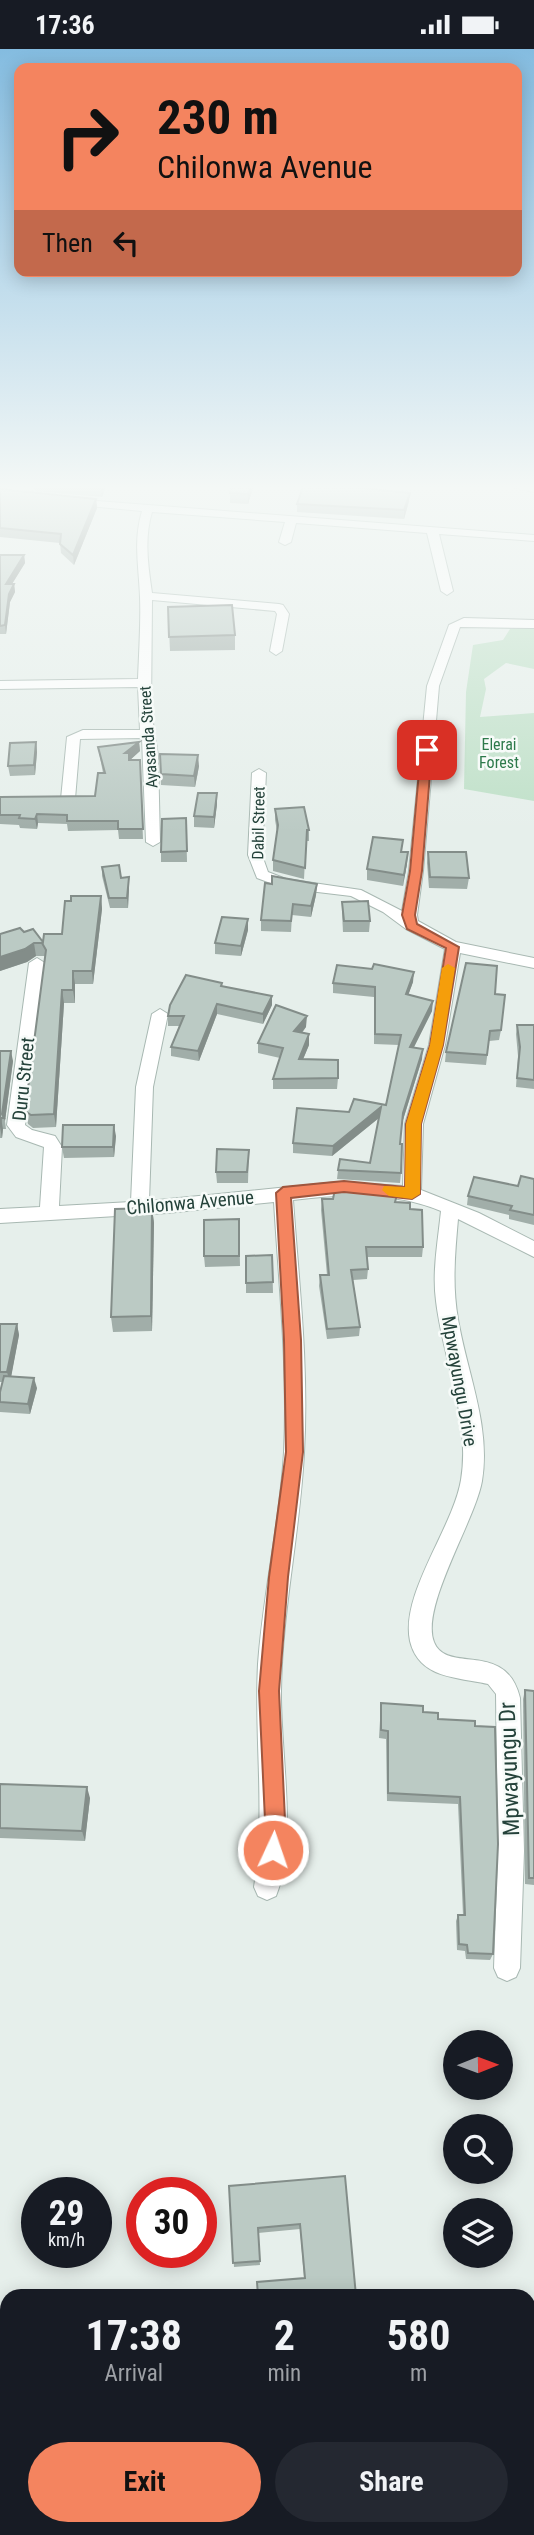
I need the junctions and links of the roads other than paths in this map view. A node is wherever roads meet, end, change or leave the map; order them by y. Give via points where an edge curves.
1 (146, 600) edge
2 (209, 600) edge
3 (534, 624) edge
4 (276, 651) dead end
5 (144, 683) junction
6 (0, 685) edge
7 (148, 734) junction
8 (259, 773) dead end
9 (68, 799) edge
10 (153, 842) dead end
11 (411, 926) junction
12 (453, 947) junction
13 (37, 963) dead end
14 (534, 963) edge
15 (160, 1014) dead end
16 (283, 1193) junction
17 (412, 1194) junction
18 (140, 1207) junction
19 (450, 1209) junction
20 (49, 1213) junction
21 (0, 1216) edge
22 (534, 1250) edge
23 (421, 1629) joint
24 (267, 1887) dead end
25 (507, 1968) dead end

1 - 5 street, Ayasanda Street
2 - 4 street via 279,608 283,614
3 - 11 street via 455,625 433,686
5 - 6 street
5 - 7 street, Ayasanda Street
7 - 9 street via 74,737
7 - 10 street, Ayasanda Street
8 - 11 street, Dabil Street via 255,855 262,875 272,881 360,894
11 - 12 street, Dabil Street
12 - 14 street, Dabil Street
12 - 17 street via 437,1045 414,1124
13 - 20 street, Duru Street via 16,1125 19,1132 49,1140 53,1147
15 - 18 street via 141,1105
16 - 17 street, Chilonwa Avenue via 344,1187
16 - 18 street, Chilonwa Avenue
16 - 24 street via 294,1452 269,1691 275,1820
17 - 19 street, Chilonwa Avenue
18 - 20 street, Chilonwa Avenue
19 - 22 street, Chilonwa Avenue
19 - 23 street, Mpwayungu Drive via 444,1298 474,1462 468,1495 426,1598
20 - 21 street, Chilonwa Avenue
23 - 25 street, Mpwayungu Dr via 431,1659 494,1675 506,1688 511,1851

